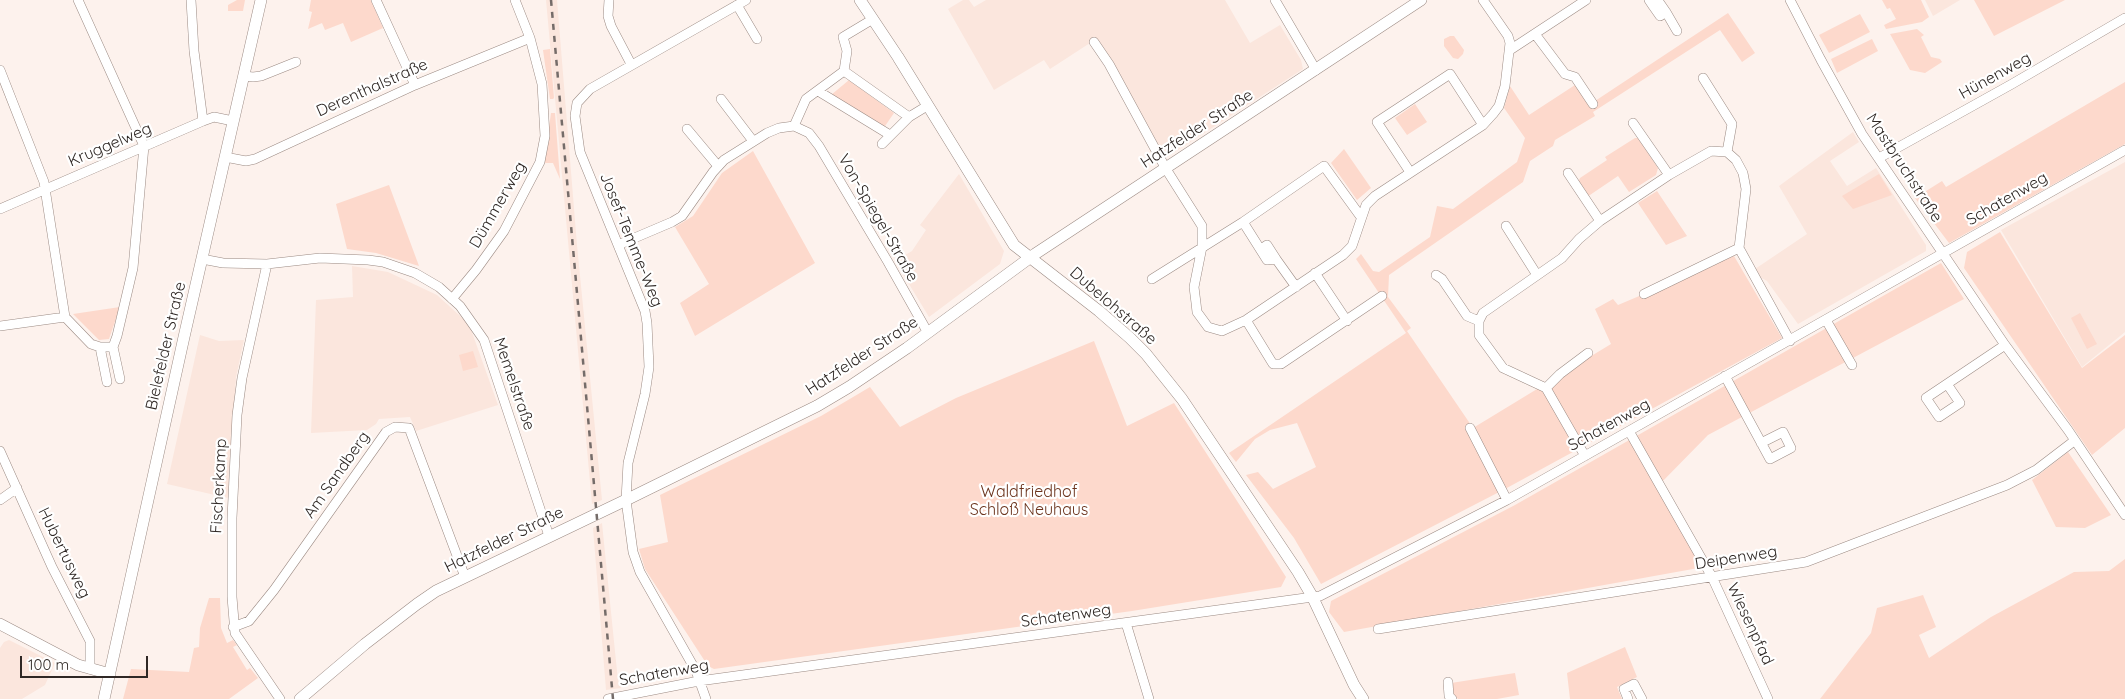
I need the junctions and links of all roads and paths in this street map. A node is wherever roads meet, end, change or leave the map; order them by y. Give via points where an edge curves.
1 (78, 0) edge
2 (191, 0) edge
3 (261, 0) edge
4 (376, 0) edge
5 (515, 0) edge
6 (609, 0) edge
7 (746, 0) edge
8 (860, 0) edge
9 (1275, 0) edge
10 (1421, 0) edge
11 (1483, 0) edge
12 (1586, 0) edge
13 (1790, 0) edge
14 (1651, 3) edge
15 (1406, 4) edge
16 (737, 5) junction
17 (2125, 18) edge
18 (873, 19) junction
19 (1677, 31) dead end
20 (1535, 34) junction
21 (530, 38) junction
22 (757, 39) dead end
23 (1094, 42) dead end
24 (1510, 50) junction
25 (296, 62) dead end
26 (631, 64) junction
27 (0, 70) edge
28 (1316, 70) junction
29 (844, 71) junction
30 (244, 76) junction
31 (1703, 78) dead end
32 (415, 85) junction
33 (818, 91) junction
34 (721, 99) dead end
35 (1593, 104) dead end
36 (928, 106) junction
37 (909, 117) junction
38 (203, 121) junction
39 (233, 121) junction
40 (1633, 123) dead end
41 (1483, 125) junction
42 (794, 126) junction
43 (687, 129) dead end
44 (890, 135) junction
45 (753, 141) junction
46 (882, 144) dead end
47 (144, 146) junction
48 (2125, 150) edge
49 (1727, 152) junction
50 (225, 158) junction
51 (1878, 158) junction
52 (718, 166) junction
53 (1166, 169) junction
54 (1410, 172) junction
55 (1568, 173) dead end
56 (1669, 175) junction
57 (44, 189) junction
58 (0, 209) edge
59 (1361, 217) junction
60 (1600, 221) junction
61 (1243, 222) junction
62 (1506, 226) dead end
63 (618, 245) junction
64 (1202, 247) junction
65 (1739, 248) junction
66 (1942, 254) junction
67 (1031, 257) junction
68 (202, 259) junction
69 (267, 264) junction
70 (1316, 273) junction
71 (1436, 274) dead end
72 (1537, 275) junction
73 (1152, 279) dead end
74 (1296, 287) junction
75 (1644, 294) dead end
76 (1382, 296) dead end
77 (452, 299) junction
78 (65, 317) junction
79 (1246, 320) junction
80 (1826, 320) junction
81 (1346, 321) junction
82 (1479, 321) junction
83 (0, 326) edge
84 (928, 334) junction
85 (1790, 341) junction
86 (2005, 346) junction
87 (112, 347) junction
88 (100, 348) junction
89 (1588, 353) dead end
90 (1852, 365) dead end
91 (1725, 376) junction
92 (120, 379) dead end
93 (107, 382) dead end
94 (1947, 384) dead end
95 (1546, 388) junction
96 (1470, 428) dead end
97 (1630, 431) junction
98 (2074, 441) junction
99 (1762, 443) dead end
100 (0, 451) edge
101 (1585, 456) junction
102 (17, 488) junction
103 (0, 500) edge
104 (626, 500) junction
105 (1507, 500) junction
106 (2125, 515) edge
107 (549, 536) junction
108 (465, 577) junction
109 (1712, 577) junction
110 (1312, 596) junction
111 (1126, 623) junction
112 (1, 627) edge
113 (234, 627) junction
114 (1378, 629) dead end
115 (90, 669) junction
116 (110, 674) junction
117 (699, 681) junction
118 (1448, 682) dead end
119 (104, 699) edge
120 (280, 699) edge
121 (300, 699) edge
122 (608, 699) edge
123 (706, 699) edge
124 (1149, 699) edge
125 (1363, 699) edge
126 (1452, 699) edge
127 (1628, 699) edge
128 (1642, 699) edge
129 (1768, 699) edge

1 - 47 street
2 - 38 street
3 - 30 main road, Bielefelder Straße
4 - 32 street
5 - 21 street, Dümmerweg
6 - 26 street via 611,26
7 - 16 street
8 - 18 main road, Dubelohstraße
9 - 28 street
10 - 15 main road, Hatzfelder Straße
11 - 24 street via 1508,36
12 - 20 street
13 - 51 street, Mastbruchstraße
14 - 19 street via 1659,2
15 - 28 main road, Hatzfelder Straße
16 - 22 street
16 - 26 street
17 - 51 street, Hünenweg
18 - 29 street via 844,37 847,51
18 - 36 main road, Dubelohstraße
20 - 24 street
20 - 35 street via 1565,74 1574,77
21 - 32 street, Derenthalstraße
21 - 77 street, Dümmerweg via 542,84 544,136 540,162 504,231
23 - 53 street
24 - 41 street via 1499,106
25 - 30 street via 261,76
26 - 63 street, Josef-Temme-Weg via 590,89 577,103 575,116 580,152
27 - 57 street
28 - 53 main road, Hatzfelder Straße
29 - 33 street
29 - 37 street
30 - 39 main road, Bielefelder Straße
31 - 49 street via 1732,124
32 - 50 street, Derenthalstraße via 255,159
33 - 42 street via 806,99
33 - 44 street
34 - 45 street
36 - 37 street
36 - 67 main road, Dubelohstraße via 1009,239
37 - 44 street
38 - 39 street, Kruggelweg via 214,117
38 - 47 street, Kruggelweg
39 - 50 main road, Bielefelder Straße
40 - 56 street
41 - 54 street
41 - 54 street via 1450,74 1378,122
42 - 45 street via 779,128
42 - 84 street, Von-Spiegel-Straße via 809,133 819,146
43 - 52 street
44 - 46 street
45 - 52 street
47 - 57 street, Kruggelweg
47 - 87 street via 133,268
48 - 66 street, Schatenweg
49 - 56 street via 1711,151
49 - 65 street via 1736,160 1746,189
50 - 68 main road, Bielefelder Straße
51 - 66 street, Mastbruchstraße
52 - 63 street via 682,216
53 - 64 street via 1202,226
53 - 67 main road, Hatzfelder Straße
54 - 59 street via 1366,204
55 - 60 street
56 - 60 street
57 - 58 street, Kruggelweg
57 - 78 street
59 - 61 street via 1324,166
59 - 70 street via 1352,246
60 - 72 street via 1562,258
61 - 64 street
61 - 74 street via 1267,260 1276,259
62 - 72 street
63 - 104 street, Josef-Temme-Weg via 645,311 649,351 646,394 628,463
64 - 73 street
64 - 79 street via 1194,287 1197,312 1208,327 1222,331
65 - 75 street
65 - 85 street
66 - 80 street, Schatenweg
66 - 86 street, Mastbruchstraße
67 - 84 main road, Hatzfelder Straße
67 - 110 main road, Dubelohstraße via 1146,354 1182,399
68 - 69 street, Memelstraße
68 - 116 main road, Bielefelder Straße
69 - 77 street, Memelstraße via 320,258 383,262 415,273 439,286
69 - 113 street, Fischerkamp via 242,378 238,415 231,558
70 - 74 street
70 - 81 street
71 - 82 street via 1467,316
72 - 82 street via 1483,313
74 - 79 street
76 - 81 street
77 - 107 street, Memelstraße via 484,340
78 - 83 street
78 - 88 street
79 - 81 street via 1273,364 1281,364
80 - 85 street, Schatenweg
80 - 90 street
82 - 95 street via 1479,335 1503,368
84 - 104 main road, Hatzfelder Straße via 817,406
85 - 91 street, Schatenweg
86 - 94 street
86 - 98 street, Mastbruchstraße
87 - 88 street
87 - 92 street
88 - 93 street
89 - 95 street
91 - 97 street, Schatenweg
91 - 99 street
95 - 101 street
96 - 105 street
97 - 101 street, Schatenweg
97 - 109 street, Wiesenpfad
98 - 106 street, Mastbruchstraße
98 - 109 street, Deipenweg via 2036,470 2007,485 1814,559
100 - 102 street, Hubertusweg
101 - 105 street, Schatenweg
102 - 103 street
102 - 115 street, Hubertusweg via 52,567 90,640
104 - 107 main road, Hatzfelder Straße
104 - 117 street, Josef-Temme-Weg via 633,552 640,572 693,664
105 - 110 street, Schatenweg via 1323,594
107 - 108 main road, Hatzfelder Straße
108 - 113 street, Am Sandberg via 409,428 395,427 386,432 274,590 249,621
108 - 121 main road, Hatzfelder Straße via 416,604
109 - 114 street, Deipenweg
109 - 129 street, Wiesenpfad
110 - 111 street, Schatenweg
110 - 125 main road, Dubelohstraße
111 - 117 street, Schatenweg
111 - 124 street
112 - 115 main road
113 - 120 street, Fischerkamp via 238,640
115 - 116 main road
116 - 119 main road, Bielefelder Straße
117 - 122 street, Schatenweg
117 - 123 street, Josef-Temme-Weg
118 - 126 street
127 - 128 street via 1624,689 1634,684

